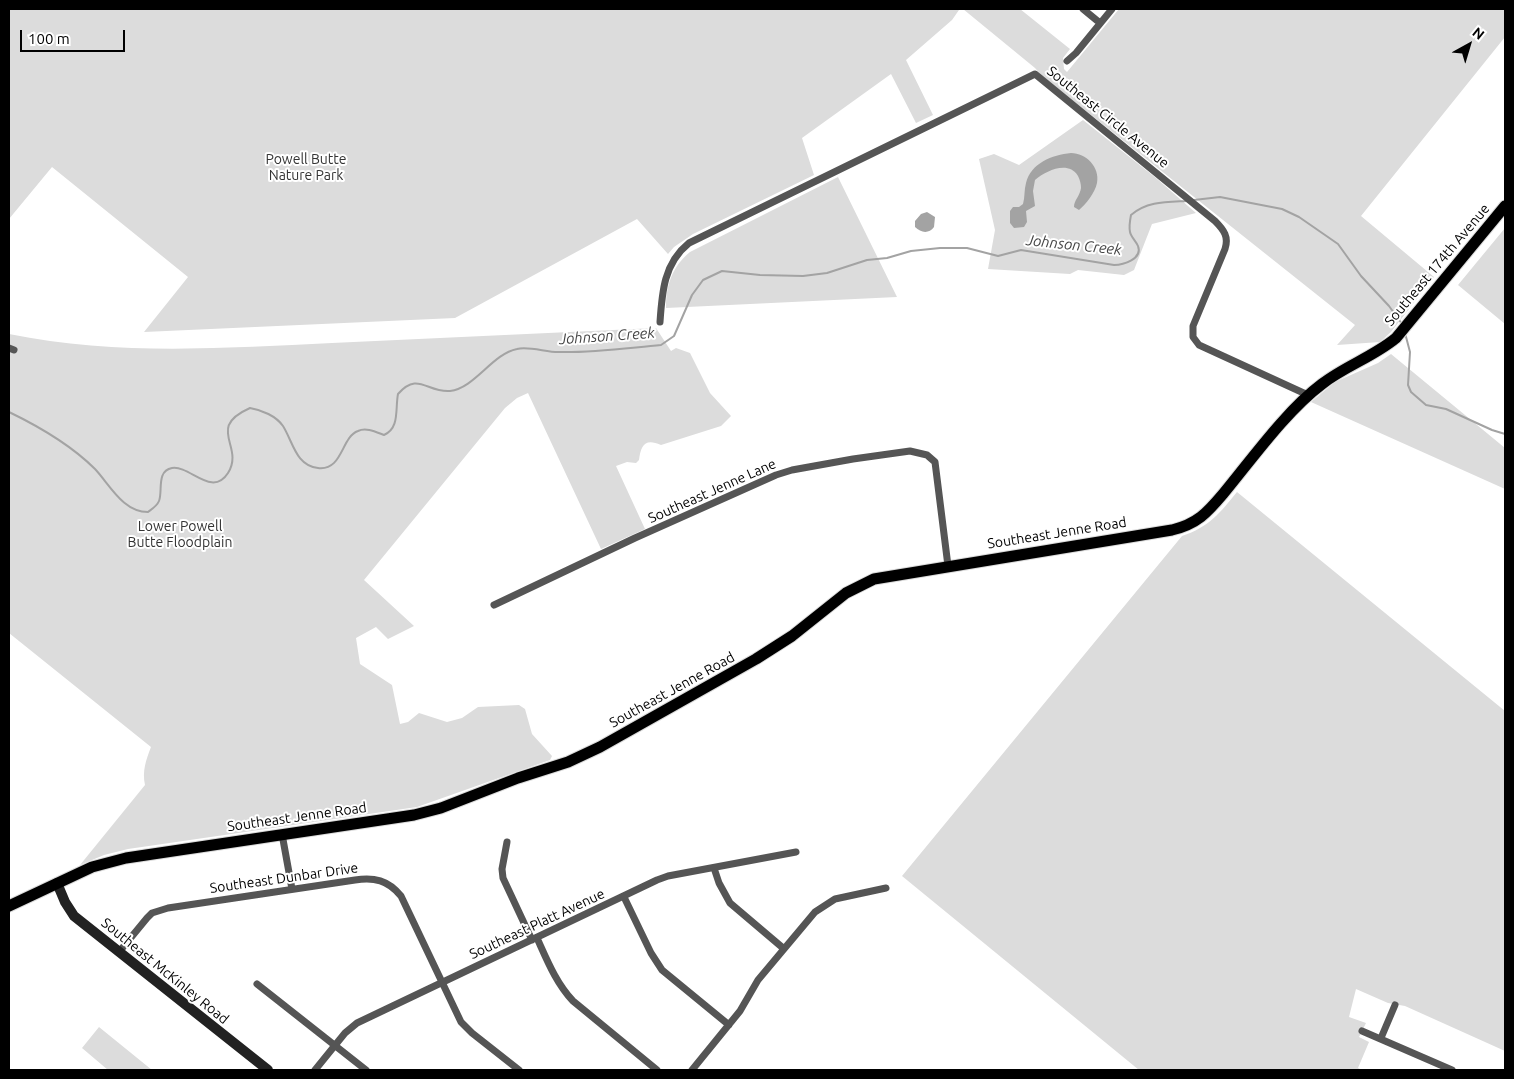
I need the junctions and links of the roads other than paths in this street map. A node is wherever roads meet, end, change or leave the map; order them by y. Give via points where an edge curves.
1 (1083, 9) edge
2 (1112, 9) edge
3 (1100, 23) junction
4 (1067, 61) dead end
5 (1505, 206) edge
6 (660, 322) dead end
7 (1308, 395) junction
8 (1293, 411) joint
9 (948, 566) junction
10 (494, 605) dead end
11 (282, 834) junction
12 (507, 842) dead end
13 (796, 852) dead end
14 (714, 868) junction
15 (56, 883) junction
16 (886, 888) dead end
17 (292, 889) junction
18 (624, 897) junction
19 (9, 906) edge
20 (535, 939) junction
21 (783, 948) junction
22 (119, 952) junction
23 (442, 983) junction
24 (257, 984) dead end
25 (1395, 1006) dead end
26 (729, 1025) junction
27 (1362, 1031) dead end
28 (1381, 1038) junction
29 (335, 1045) junction
30 (268, 1070) edge
31 (315, 1070) edge
32 (366, 1070) edge
33 (518, 1070) edge
34 (656, 1070) edge
35 (692, 1070) edge
36 (1452, 1070) edge

1 - 3 street
2 - 3 street
3 - 4 street
5 - 7 main road, Southeast 174th Avenue via 1396,338 1379,351 1337,373
6 - 7 street, Southeast Circle Avenue via 666,275 677,255 689,243 1034,74 1222,228 1227,239 1225,250 1193,326 1192,334 1199,345
7 - 8 main road, Southeast 174th Avenue
8 - 9 main road, Southeast Jenne Road via 1214,505 1195,522 1172,530
9 - 10 street, Southeast Jenne Lane via 935,462 927,455 910,451 776,475
9 - 11 main road, Southeast Jenne Road via 882,577 859,585 764,655 574,759 430,811
11 - 15 main road, Southeast Jenne Road via 126,858 92,867
11 - 17 street
12 - 20 street via 503,878
13 - 14 street, Southeast Platt Avenue
14 - 18 street, Southeast Platt Avenue via 668,876
14 - 21 street via 730,903
15 - 19 main road, Southeast Jenne Road
15 - 22 street, Southeast McKinley Road via 74,916
16 - 21 street via 848,895 824,905
17 - 22 street, Southeast Dunbar Drive via 159,910 147,918
17 - 23 street, Southeast Dunbar Drive via 365,878 388,884 401,896
18 - 20 street, Southeast Platt Avenue
18 - 26 street via 650,953 662,970
20 - 23 street, Southeast Platt Avenue
20 - 34 street via 557,980 573,1001
21 - 26 street
22 - 30 street, Southeast McKinley Road
23 - 29 street, Southeast Platt Avenue via 357,1023
23 - 33 street, Southeast Dunbar Drive via 466,1028
24 - 29 street
25 - 28 street
26 - 35 street
27 - 28 street
28 - 36 street
29 - 31 street, Southeast Platt Avenue
29 - 32 street

